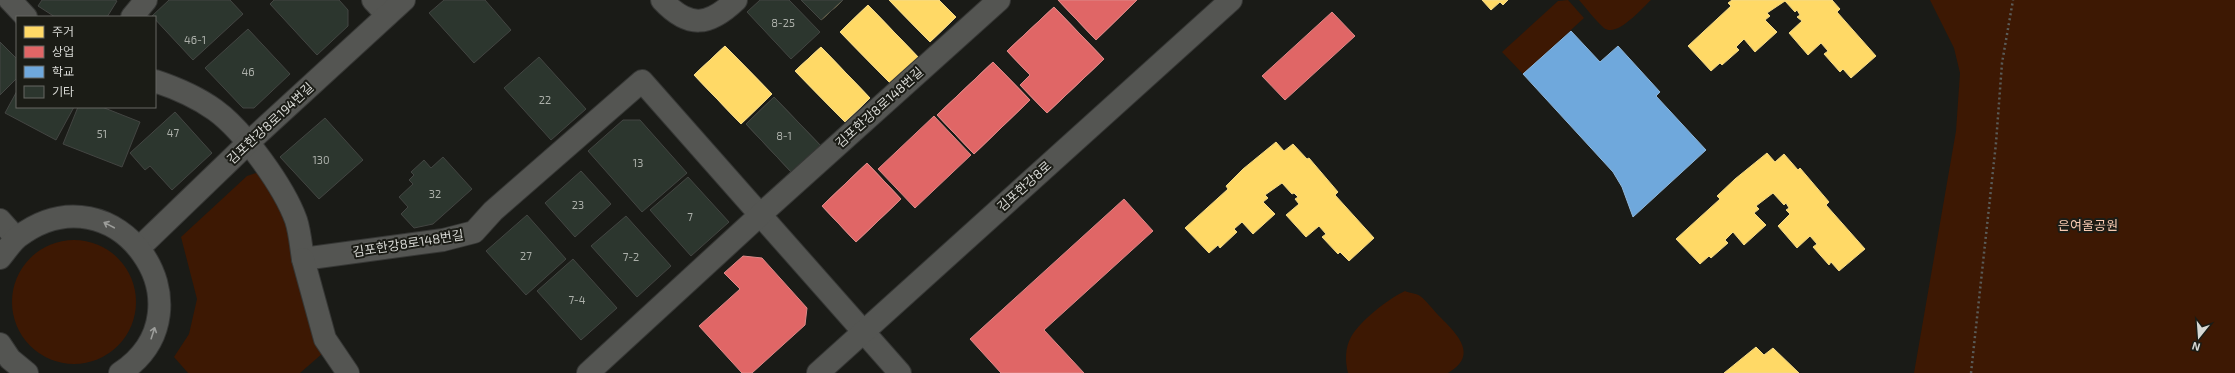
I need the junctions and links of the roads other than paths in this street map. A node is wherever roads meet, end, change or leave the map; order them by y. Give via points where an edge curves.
1 (10, 0) edge
2 (146, 0) edge
3 (404, 0) edge
4 (662, 0) edge
5 (736, 0) edge
6 (999, 0) edge
7 (1231, 0) edge
8 (380, 8) edge
9 (25, 16) edge
10 (133, 16) edge
11 (156, 81) edge
12 (248, 143) junction
13 (760, 215) junction
14 (0, 220) edge
15 (16, 238) junction
16 (139, 248) junction
17 (0, 258) edge
18 (303, 260) junction
19 (864, 330) junction
20 (3, 357) edge
21 (130, 370) edge
22 (27, 373) edge
23 (348, 373) edge
24 (588, 373) edge
25 (818, 373) edge
26 (900, 373) edge

1 - 9 street
2 - 10 street
3 - 8 street, 김포한강8로194번길
4 - 5 street via 682,18 697,22 712,19
6 - 13 street, 김포한강8로148번길
7 - 19 street, 김포한강8로
8 - 12 street, 김포한강8로194번길
11 - 12 street via 178,88 216,110
12 - 16 street, 김포한강8로194번길
12 - 18 street via 281,188 296,221
13 - 18 street, 김포한강8로148번길 via 642,80 493,211 474,232 443,240
13 - 19 street, 김포한강8로148번길
13 - 24 street
14 - 15 street
16 -> 15 street via 127,234 100,220 71,216 42,222
15 - 17 street
21 -> 16 street via 150,342 159,314 158,284 147,256
18 - 23 street via 325,339
19 - 25 street, 김포한강8로
19 - 26 street, 김포한강8로148번길
20 - 22 street

